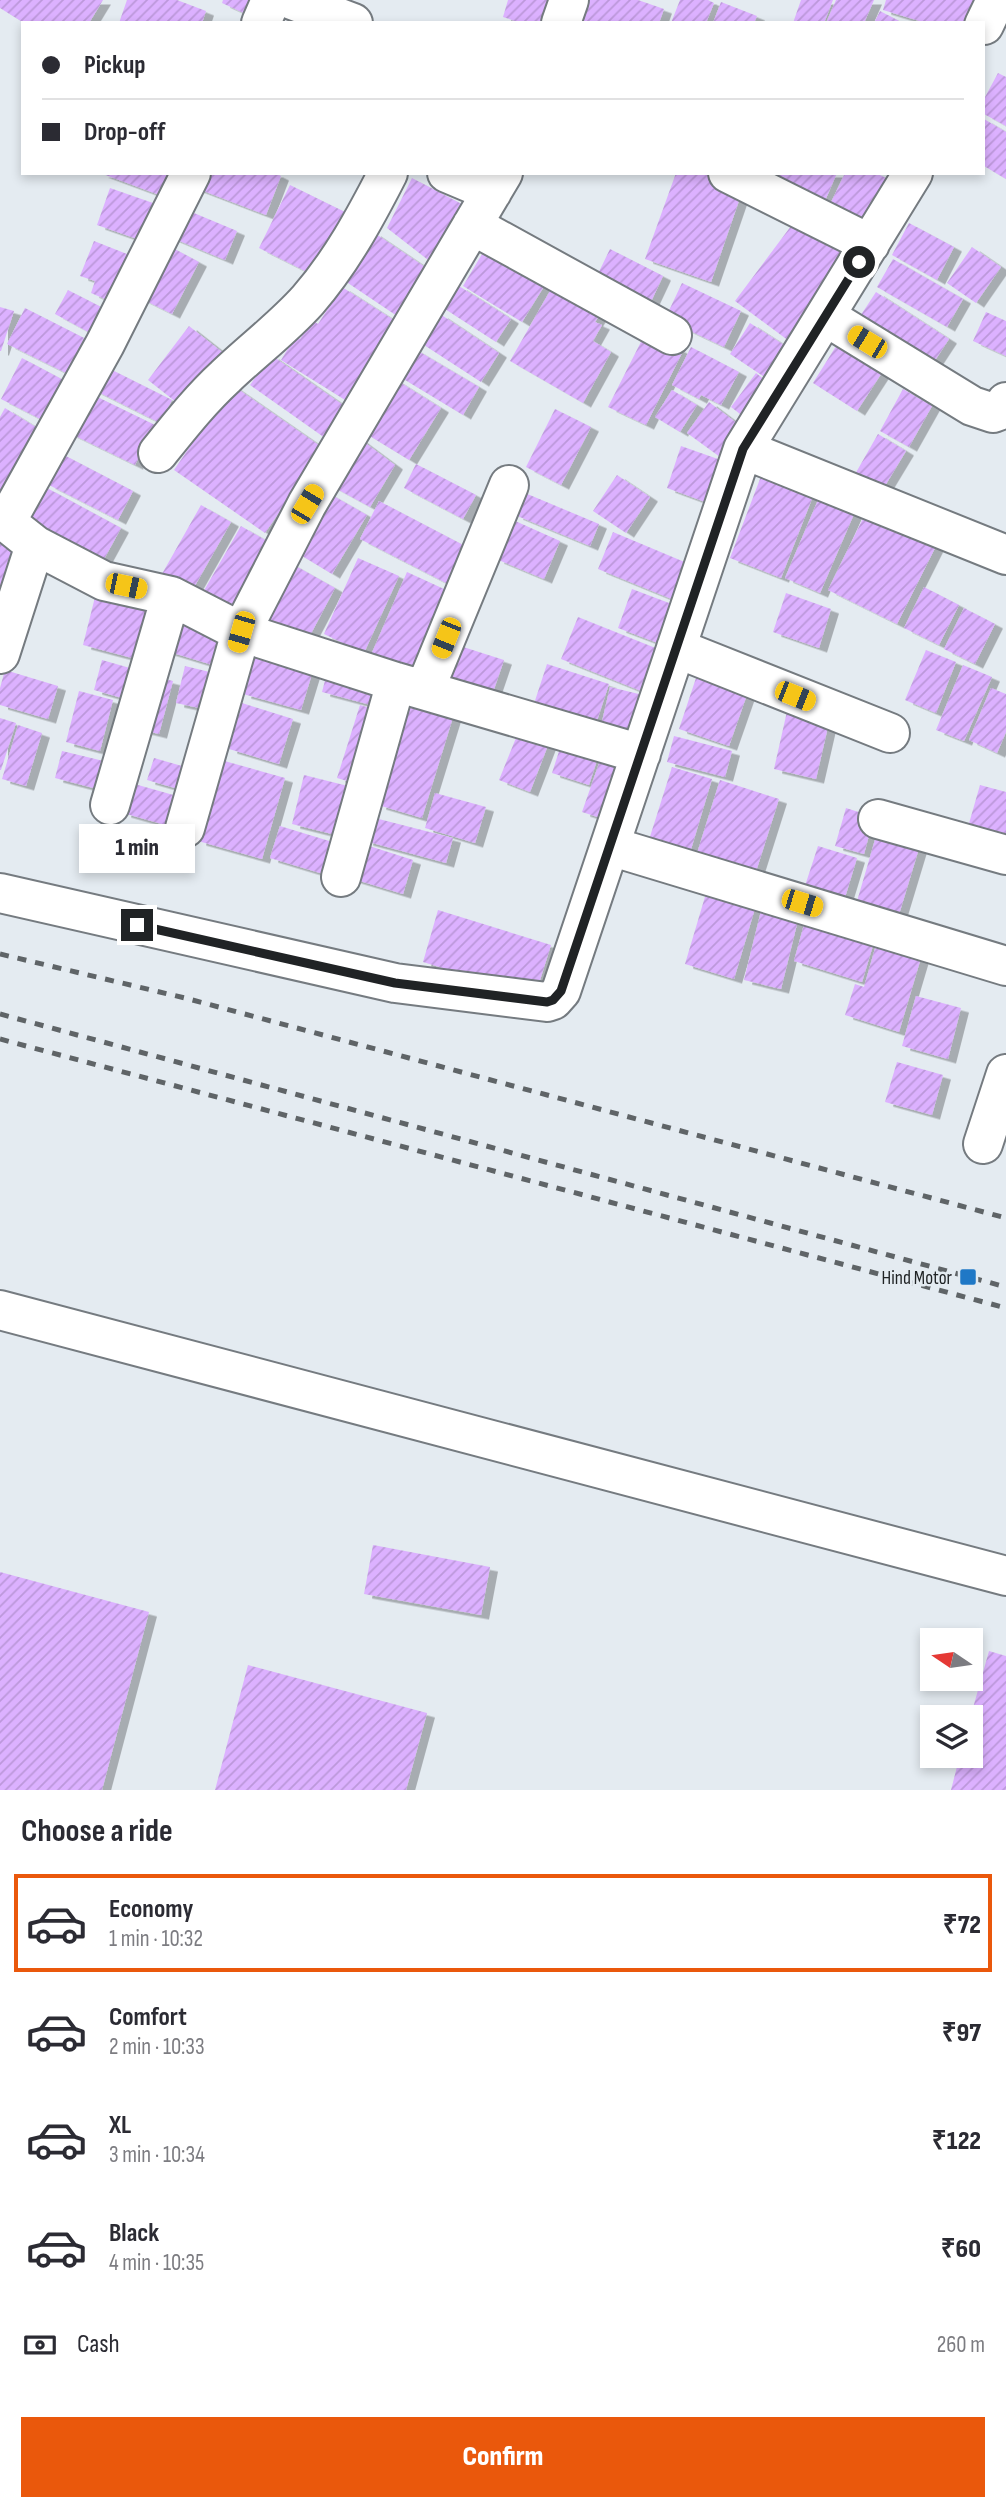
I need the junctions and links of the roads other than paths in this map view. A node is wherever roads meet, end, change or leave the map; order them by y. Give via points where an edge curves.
1 (271, 0) edge
2 (292, 0) edge
3 (569, 0) edge
4 (996, 0) edge
5 (262, 21) edge
6 (348, 21) edge
7 (562, 21) edge
8 (985, 24) edge
9 (190, 175) edge
10 (387, 175) edge
11 (457, 175) edge
12 (732, 175) edge
13 (909, 175) edge
14 (498, 183) edge
15 (472, 225) junction
16 (870, 244) junction
17 (825, 316) junction
18 (672, 335) dead end
19 (1002, 411) edge
20 (743, 449) junction
21 (158, 453) dead end
22 (509, 485) dead end
23 (14, 529) edge
24 (1006, 555) edge
25 (171, 596) junction
26 (241, 632) junction
27 (676, 648) junction
28 (0, 654) edge
29 (411, 686) junction
30 (890, 733) dead end
31 (642, 754) junction
32 (110, 805) dead end
33 (878, 819) dead end
34 (185, 828) dead end
35 (610, 846) junction
36 (1006, 855) edge
37 (341, 877) dead end
38 (0, 893) edge
39 (1006, 966) edge
40 (1006, 1074) edge
41 (983, 1144) dead end
42 (0, 1310) edge
43 (1006, 1576) edge

1 - 5 street
2 - 6 street
3 - 7 street
4 - 8 street
9 - 23 street
10 - 21 street via 331,272 306,302 192,411
11 - 14 street
12 - 16 street
13 - 16 street
14 - 15 street
15 - 18 street
15 - 26 street via 307,504
16 - 17 street
17 - 19 street via 972,406
17 - 20 street
20 - 24 street
20 - 27 street
22 - 29 street
23 - 25 street via 104,581
23 - 28 street
25 - 26 street
25 - 32 street
26 - 29 street
26 - 34 street
27 - 30 street
27 - 31 street
29 - 31 street
29 - 37 street
31 - 35 street
33 - 36 street
35 - 38 street via 561,991 547,1002 395,983
35 - 39 street
40 - 41 street
42 - 43 street

